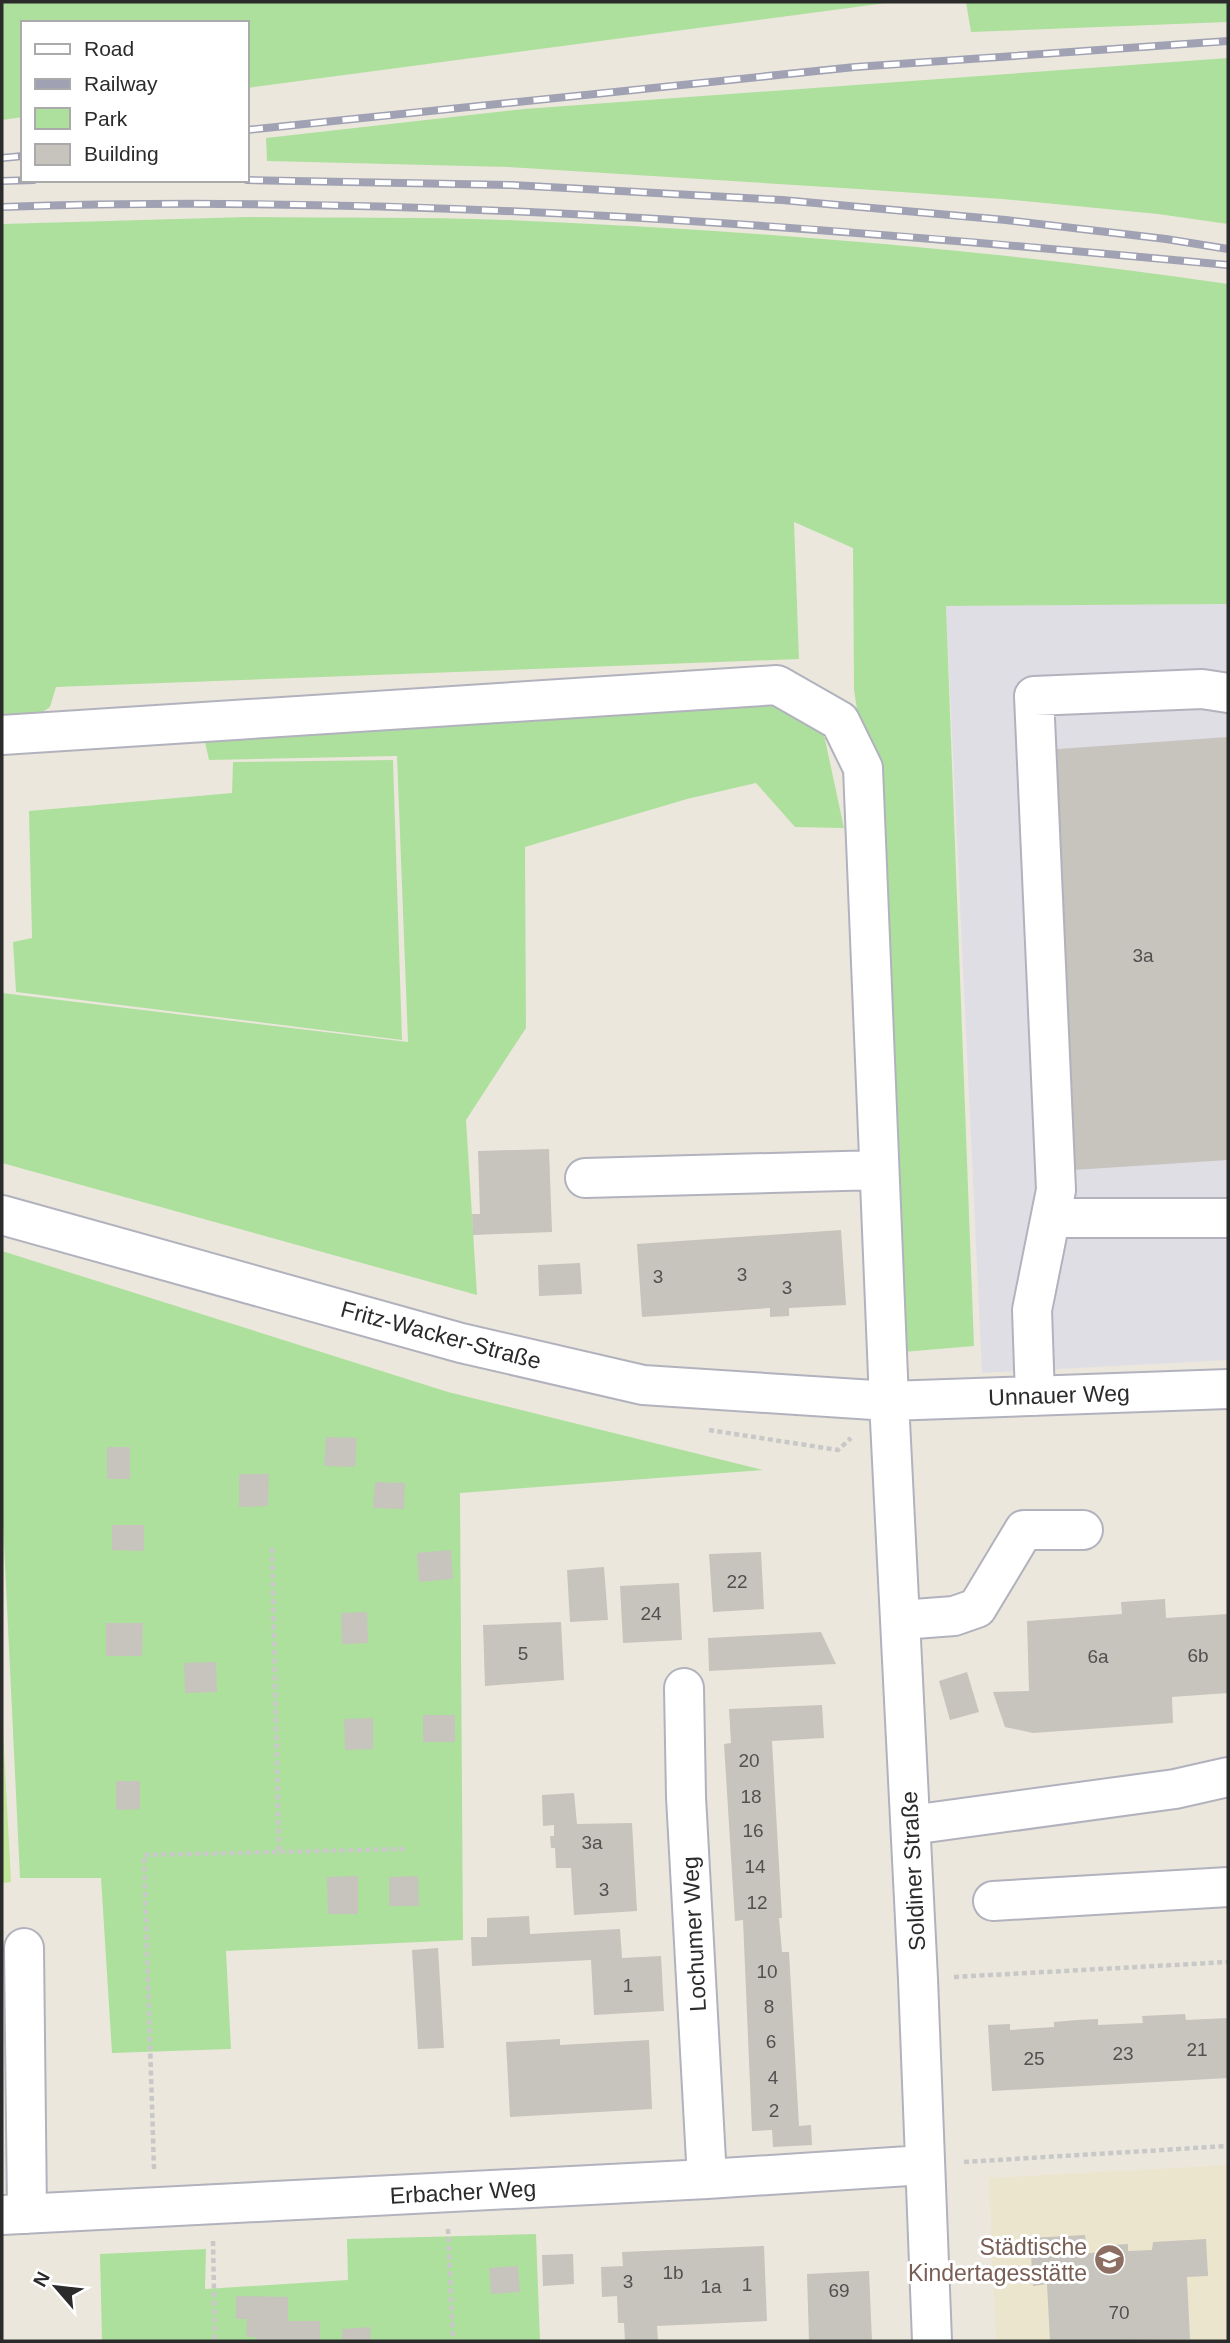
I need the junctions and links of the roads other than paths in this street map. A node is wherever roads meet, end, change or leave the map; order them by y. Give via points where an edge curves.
1 (1228, 693) edge
2 (2, 735) edge
3 (879, 1170) junction
4 (585, 1178) dead end
5 (2, 1215) edge
6 (1051, 1218) junction
7 (1228, 1218) edge
8 (1228, 1389) edge
9 (1035, 1396) junction
10 (889, 1401) junction
11 (1083, 1530) dead end
12 (901, 1620) junction
13 (684, 1688) dead end
14 (1228, 1777) edge
15 (911, 1825) junction
16 (1228, 1887) edge
17 (993, 1901) dead end
18 (24, 1948) dead end
19 (925, 2165) junction
20 (707, 2179) junction
21 (14, 2215) edge
22 (932, 2341) edge

1 - 6 street via 1202,689 1034,696 1056,1190
2 - 3 street, Soldiner Straße via 777,685 840,721 863,768
3 - 4 street
3 - 10 street, Soldiner Straße
5 - 10 street, Fritz-Wacker-Straße via 461,1343 643,1385
6 - 7 street
6 - 9 street via 1032,1310
8 - 9 street, Unnauer Weg
9 - 10 street, Unnauer Weg
10 - 12 street, Soldiner Straße
11 - 12 street via 1024,1530 977,1608 954,1616
12 - 15 street, Soldiner Straße
13 - 20 street, Lochumer Weg
14 - 15 street via 1175,1789
15 - 19 street, Soldiner Straße
16 - 17 street
18 - 21 street
19 - 20 street, Erbacher Weg
19 - 22 street, Soldiner Straße
20 - 21 street, Erbacher Weg

